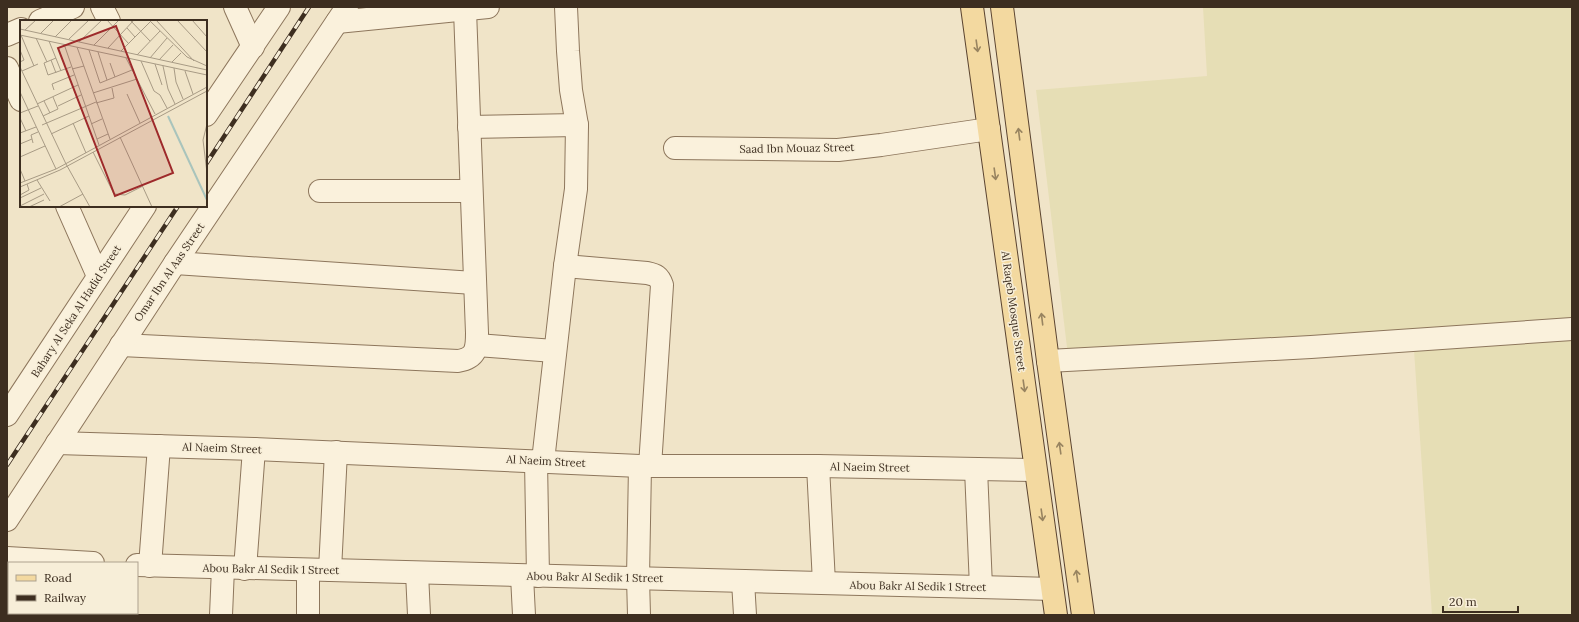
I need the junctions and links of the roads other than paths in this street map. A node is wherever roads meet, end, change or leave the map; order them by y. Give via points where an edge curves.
1 (73, 7) edge
2 (102, 7) edge
3 (235, 7) edge
4 (279, 7) edge
5 (488, 7) edge
6 (566, 7) edge
7 (972, 7) edge
8 (1002, 7) edge
9 (465, 10) junction
10 (342, 15) edge
11 (42, 20) edge
12 (108, 20) edge
13 (20, 29) edge
14 (7, 35) edge
15 (252, 47) junction
16 (7, 68) edge
17 (20, 98) edge
18 (207, 114) edge
19 (577, 125) junction
20 (469, 127) junction
21 (988, 129) junction
22 (675, 148) dead end
23 (320, 191) dead end
24 (471, 191) junction
25 (67, 207) edge
26 (144, 207) edge
27 (175, 263) junction
28 (565, 266) junction
29 (98, 276) junction
30 (474, 283) junction
31 (1572, 329) edge
32 (121, 345) junction
33 (477, 345) junction
34 (554, 351) junction
35 (1048, 361) junction
36 (10, 402) edge
37 (57, 443) junction
38 (159, 446) junction
39 (254, 449) junction
40 (336, 452) junction
41 (539, 461) junction
42 (645, 466) junction
43 (818, 466) junction
44 (976, 469) junction
45 (1035, 470) junction
46 (7, 520) edge
47 (7, 558) edge
48 (76, 562) edge
49 (144, 566) edge
50 (223, 568) junction
51 (245, 568) junction
52 (308, 570) junction
53 (330, 570) junction
54 (417, 573) junction
55 (530, 576) junction
56 (638, 578) junction
57 (743, 581) junction
58 (824, 583) junction
59 (981, 587) junction
60 (1052, 589) junction
61 (221, 615) edge
62 (308, 615) edge
63 (420, 615) edge
64 (524, 615) edge
65 (639, 615) edge
66 (745, 615) edge
67 (1056, 615) edge
68 (1083, 615) edge

1 - 11 street
2 - 12 street
3 - 15 street
4 - 15 street
5 - 9 street
6 - 19 street via 568,51
7 -> 21 main road, Al Raqeb Mosque Street
35 -> 8 main road
9 - 10 street
9 - 20 street
10 - 27 street, Omar Ibn Al Aas Street
13 - 14 street
15 - 18 street
16 - 17 street
19 - 20 street
19 - 28 street via 576,189
20 - 24 street
21 - 22 street, Saad Ibn Mouaz Street via 838,150
21 -> 45 main road, Al Raqeb Mosque Street
23 - 24 street
24 - 30 street
25 - 29 street
26 - 29 street, Bahary Al Seka Al Hadid Street
27 - 30 street
27 - 32 street, Omar Ibn Al Aas Street
28 - 34 street
28 - 42 street via 647,273 660,278 662,285
29 - 36 street, Bahary Al Seka Al Hadid Street
30 - 33 street
31 - 35 street via 1311,347
32 - 33 street via 458,361 467,360
32 - 37 street, Omar Ibn Al Aas Street
33 - 34 street
34 - 41 street
68 -> 35 main road
37 - 38 street, Al Naeim Street
37 - 46 street, Omar Ibn Al Aas Street
38 - 39 street, Al Naeim Street
38 - 49 street
39 - 40 street, Al Naeim Street
39 - 51 street
40 - 41 street, Al Naeim Street
40 - 53 street
41 - 42 street, Al Naeim Street
41 - 55 street
42 - 43 street, Al Naeim Street
42 - 56 street
43 - 44 street, Al Naeim Street
43 - 58 street
44 - 45 street, Al Naeim Street
44 - 59 street
45 -> 60 main road, Al Raqeb Mosque Street
47 - 48 street
49 - 50 street, Abou Bakr Al Sedik 1 Street
50 - 51 street, Abou Bakr Al Sedik 1 Street
50 - 61 street
51 - 52 street, Abou Bakr Al Sedik 1 Street
52 - 53 street, Abou Bakr Al Sedik 1 Street
52 - 62 street
53 - 54 street, Abou Bakr Al Sedik 1 Street
54 - 55 street, Abou Bakr Al Sedik 1 Street
54 - 63 street
55 - 56 street, Abou Bakr Al Sedik 1 Street
55 - 64 street
56 - 57 street, Abou Bakr Al Sedik 1 Street
56 - 65 street
57 - 58 street, Abou Bakr Al Sedik 1 Street
57 - 66 street
58 - 59 street, Abou Bakr Al Sedik 1 Street
59 - 60 street, Abou Bakr Al Sedik 1 Street
60 - 67 main road, Al Raqeb Mosque Street

